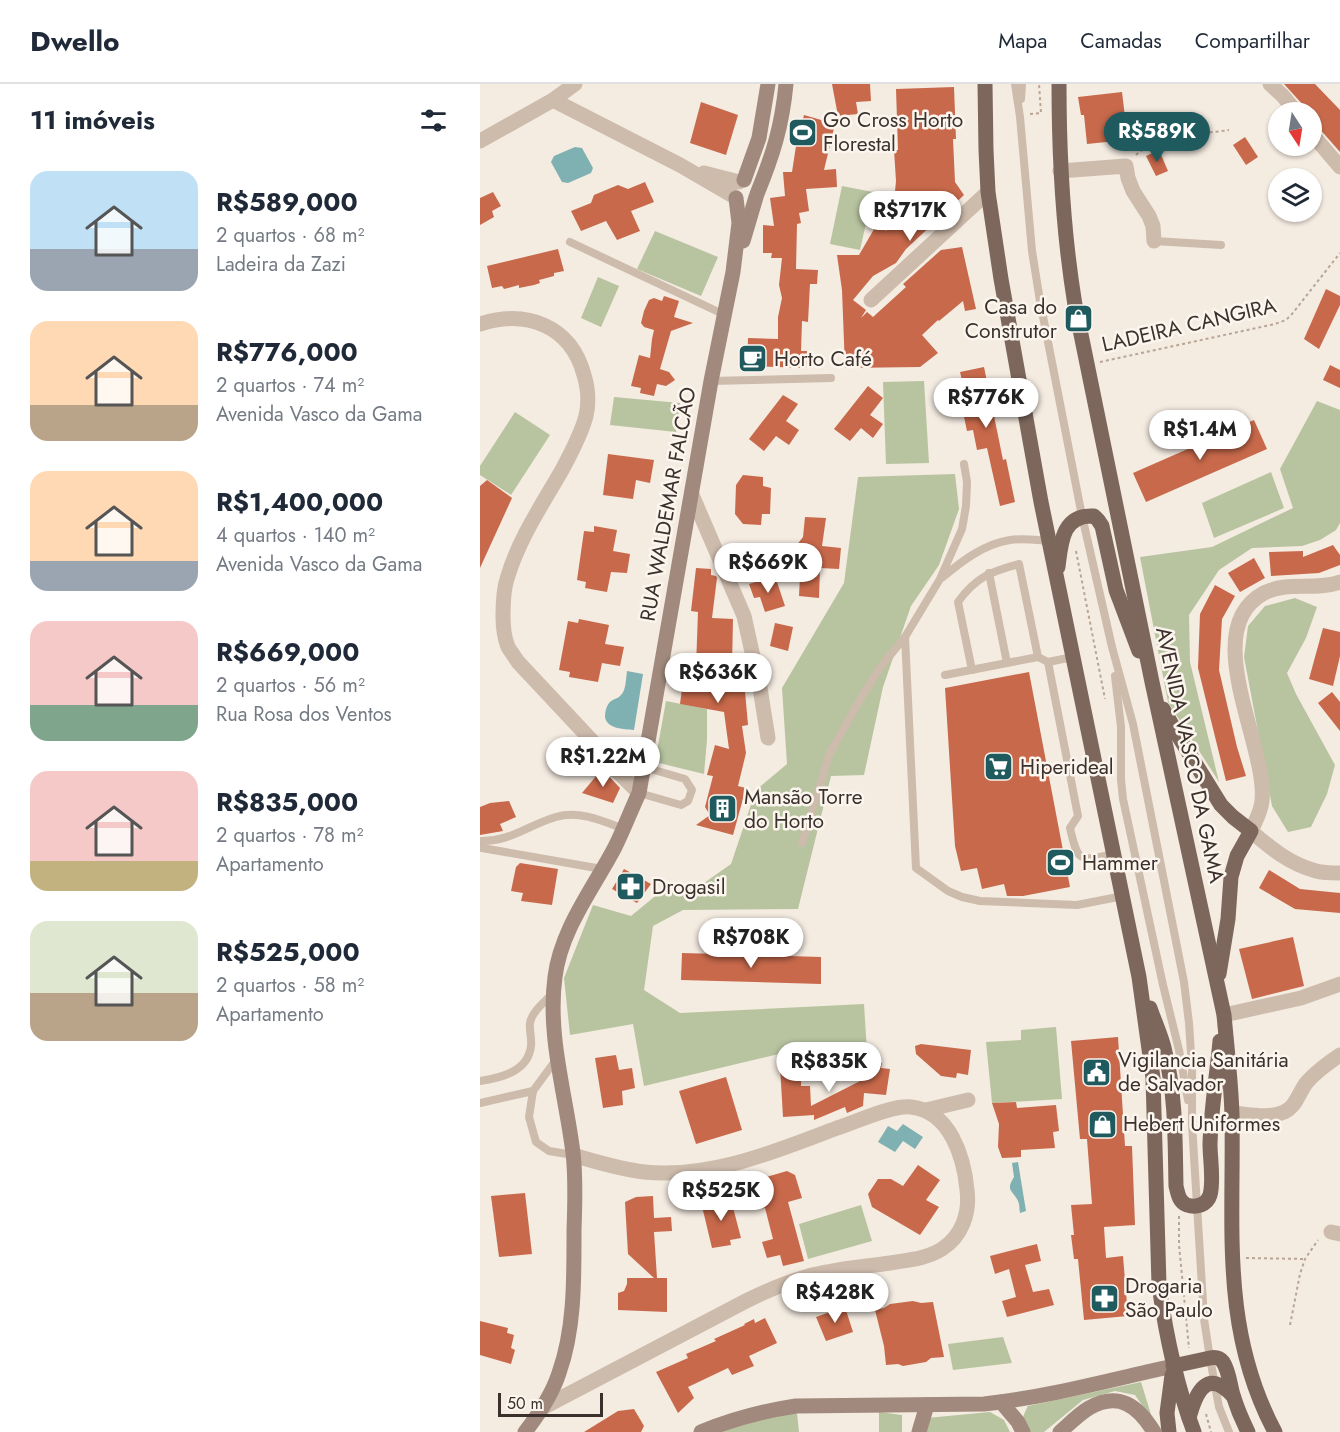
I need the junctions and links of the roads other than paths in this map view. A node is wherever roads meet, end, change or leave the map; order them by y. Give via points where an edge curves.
1 (575, 84) edge
2 (768, 84) edge
3 (786, 84) edge
4 (985, 84) edge
5 (1016, 84) edge
6 (1022, 84) edge
7 (1059, 84) edge
8 (1270, 84) edge
9 (553, 100) junction
10 (1288, 102) edge
11 (1020, 117) junction
12 (480, 141) edge
13 (1322, 146) edge
14 (680, 165) junction
15 (1340, 167) edge
16 (1060, 171) junction
17 (741, 181) junction
18 (988, 192) junction
19 (757, 196) junction
20 (736, 198) junction
21 (1154, 241) joint
22 (570, 242) dead end
23 (1221, 245) dead end
24 (733, 272) junction
25 (871, 300) dead end
26 (725, 315) junction
27 (480, 324) edge
28 (831, 378) dead end
29 (711, 381) junction
30 (964, 465) dead end
31 (692, 495) junction
32 (1082, 516) junction
33 (1049, 541) junction
34 (989, 573) junction
35 (1056, 576) junction
36 (940, 579) junction
37 (1340, 582) edge
38 (905, 637) junction
39 (1112, 647) junction
40 (1038, 657) junction
41 (1073, 657) junction
42 (1048, 662) junction
43 (1007, 663) junction
44 (972, 670) junction
45 (945, 675) dead end
46 (1154, 687) junction
47 (768, 738) dead end
48 (593, 742) junction
49 (647, 752) junction
50 (644, 767) junction
51 (639, 793) junction
52 (624, 829) junction
53 (1251, 831) junction
54 (802, 843) dead end
55 (481, 845) edge
56 (1114, 854) junction
57 (602, 869) junction
58 (1340, 873) edge
59 (1123, 896) junction
60 (1139, 977) junction
61 (1217, 983) junction
62 (1340, 984) edge
63 (553, 993) junction
64 (1224, 1015) junction
65 (1340, 1055) edge
66 (558, 1057) junction
67 (480, 1081) edge
68 (533, 1091) junction
69 (968, 1100) dead end
70 (480, 1103) edge
71 (926, 1110) junction
72 (1232, 1113) junction
73 (1192, 1124) junction
74 (573, 1155) junction
75 (1197, 1206) junction
76 (1210, 1358) junction
77 (1173, 1366) junction
78 (1214, 1383) junction
79 (1233, 1396) junction
80 (1002, 1402) junction
81 (927, 1405) junction
82 (544, 1407) junction
83 (1191, 1425) edge
84 (525, 1432) edge
85 (701, 1432) edge
86 (919, 1432) edge
87 (1023, 1432) edge
88 (1060, 1432) edge
89 (1154, 1432) edge
90 (1169, 1432) edge
91 (1229, 1432) edge
92 (1248, 1432) edge
93 (1275, 1432) edge

1 - 9 street
2 - 17 street via 759,138
3 - 19 street, RUA WALDEMAR FALCÃO via 776,144
4 - 18 main road
5 - 11 lane
6 - 11 lane
7 - 16 main road, AVENIDA VASCO DA GAMA
8 - 10 street
9 - 12 street
9 - 14 street
11 - 32 lane via 1032,251
13 - 15 street
14 - 17 street
14 - 20 street
16 - 21 street via 1126,166 1133,191 1153,226
16 - 46 main road, AVENIDA VASCO DA GAMA via 1070,273
17 - 19 street via 753,182
17 - 20 street via 734,189
18 - 25 street
18 - 33 main road
19 - 20 street via 749,203
19 - 24 street, RUA WALDEMAR FALCÃO
20 - 24 street, RUA WALDEMAR FALCÃO via 739,223
21 - 23 lane
22 - 26 lane
24 - 26 street, RUA WALDEMAR FALCÃO
26 - 29 street, RUA WALDEMAR FALCÃO
27 - 48 street via 511,319 548,326 572,348 588,388 587,415 574,447 516,552 506,581 503,627 518,662
28 - 29 lane
29 - 31 street, RUA WALDEMAR FALCÃO
30 - 36 lane via 967,482 962,529
31 - 47 street via 744,616
31 - 49 street, RUA WALDEMAR FALCÃO
32 - 35 main road via 1066,529
32 - 39 lane
32 - 46 main road via 1094,516 1101,526 1116,590
33 - 35 main road
33 - 36 lane via 1010,540 994,544
34 - 40 lane via 1019,564
34 - 43 lane
34 - 44 lane via 975,582 958,603
35 - 41 main road
36 - 38 lane
37 - 53 street via 1275,589 1262,594 1243,612 1234,654 1262,785 1262,801
38 - 54 lane via 879,669 830,753
38 - 59 lane via 916,868 948,891 980,901 1077,905
39 - 73 lane via 1121,727 1123,799
39 - 73 lane via 1133,724 1184,982 1192,1069
40 - 42 lane
40 - 43 lane
41 - 42 lane
41 - 56 main road
42 - 56 lane via 1078,816 1071,828 1075,849 1085,858
43 - 44 lane
44 - 45 lane
46 - 53 main road via 1221,805
46 - 61 main road, AVENIDA VASCO DA GAMA
48 - 49 street via 612,753
48 - 51 street
49 - 50 street, RUA WALDEMAR FALCÃO
50 - 51 street, RUA WALDEMAR FALCÃO
50 - 51 lane via 686,779 692,790 688,801 681,805
51 - 52 street, RUA WALDEMAR FALCÃO
52 - 55 lane via 592,817 557,816
52 - 57 street, RUA WALDEMAR FALCÃO
53 - 58 street via 1296,864 1318,872
53 - 61 main road via 1231,877
55 - 57 lane
56 - 59 main road
57 - 63 street, RUA WALDEMAR FALCÃO via 567,934
59 - 60 main road
60 - 75 main road via 1169,1069 1178,1194 1184,1203
60 - 77 main road via 1153,1078 1159,1285
61 - 64 main road, AVENIDA VASCO DA GAMA
62 - 64 street via 1301,998
63 - 66 street, RUA WALDEMAR FALCÃO
63 - 67 lane via 530,1022 528,1057 510,1074
64 - 72 main road, AVENIDA VASCO DA GAMA
64 - 75 main road via 1212,1111 1210,1195 1207,1202
65 - 72 street via 1314,1076 1287,1110 1271,1115
66 - 68 lane
66 - 74 street, RUA WALDEMAR FALCÃO
68 - 70 lane
68 - 74 lane via 529,1117 536,1142 549,1152
69 - 71 street
71 - 74 street via 909,1106 888,1110 710,1169 645,1172
71 - 82 street via 940,1119 958,1149 968,1192 965,1220 947,1245 914,1259 828,1271 779,1285
72 - 93 main road, AVENIDA VASCO DA GAMA via 1231,1257 1235,1303 1253,1384
73 - 75 lane
74 - 82 street, RUA WALDEMAR FALCÃO via 571,1314 559,1374
75 - 76 lane
76 - 77 main road
76 - 78 lane
76 - 79 main road via 1223,1362
77 - 80 street
77 - 83 main road
77 - 90 main road via 1167,1413
78 - 79 main road via 1221,1384
78 - 83 main road via 1205,1386 1193,1401
78 - 91 lane
79 - 92 main road
80 - 81 street
80 - 87 street
81 - 85 street via 796,1406 738,1418
81 - 86 street
82 - 84 street, RUA WALDEMAR FALCÃO
88 - 89 street via 1087,1409 1117,1401 1129,1404

